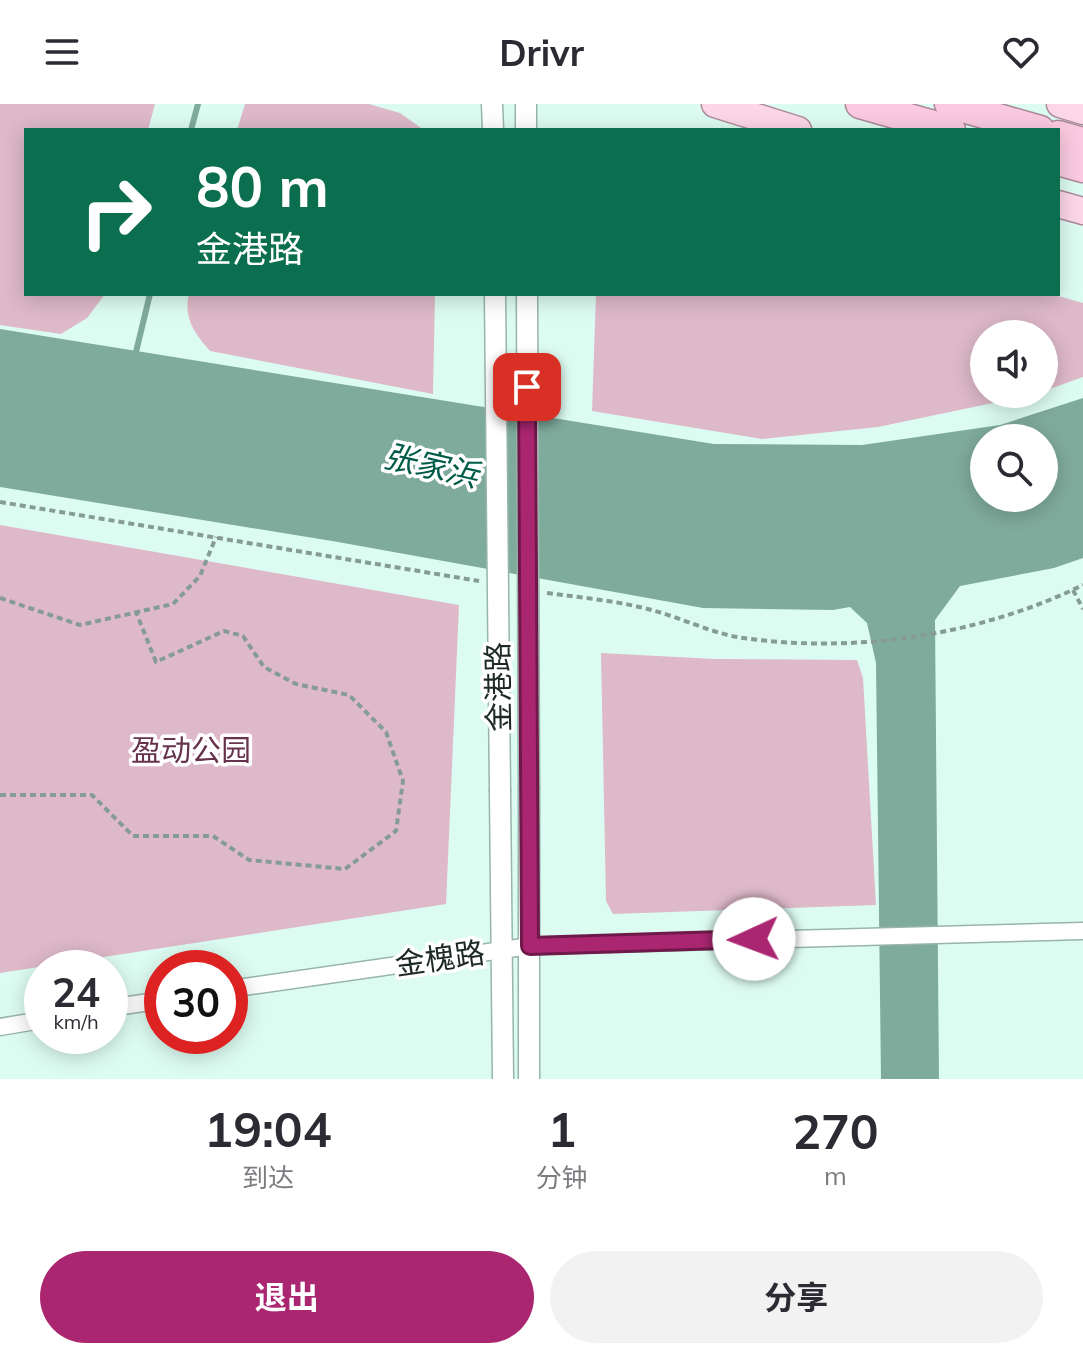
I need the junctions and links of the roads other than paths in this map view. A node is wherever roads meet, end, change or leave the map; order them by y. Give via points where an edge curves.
1 (492, 104) edge
2 (526, 104) edge
3 (715, 104) edge
4 (860, 104) edge
5 (949, 104) edge
6 (1060, 104) edge
7 (1083, 111) edge
8 (493, 128) edge
9 (526, 128) edge
10 (792, 128) edge
11 (944, 128) edge
12 (1033, 128) edge
13 (1060, 136) edge
14 (1083, 142) edge
15 (1060, 162) edge
16 (1083, 168) edge
17 (1060, 205) edge
18 (1083, 211) edge
19 (495, 296) edge
20 (527, 296) edge
21 (1083, 931) edge
22 (530, 946) junction
23 (502, 950) junction
24 (248, 986) edge
25 (24, 1023) edge
26 (0, 1027) edge
27 (503, 1079) edge
28 (529, 1079) edge

1 - 8 street
2 - 9 street
3 - 10 main road
4 - 11 highway
5 - 12 highway
6 - 7 main road
13 - 14 highway
15 - 16 highway
17 - 18 main road
19 - 23 street, 金港路, bridge
20 - 22 street, 金港路, bridge
21 - 22 street, 金槐路
22 - 23 street, 金槐路
22 - 28 street, 金港路
23 - 24 street, 金槐路
23 - 27 street, 金港路
25 - 26 street

